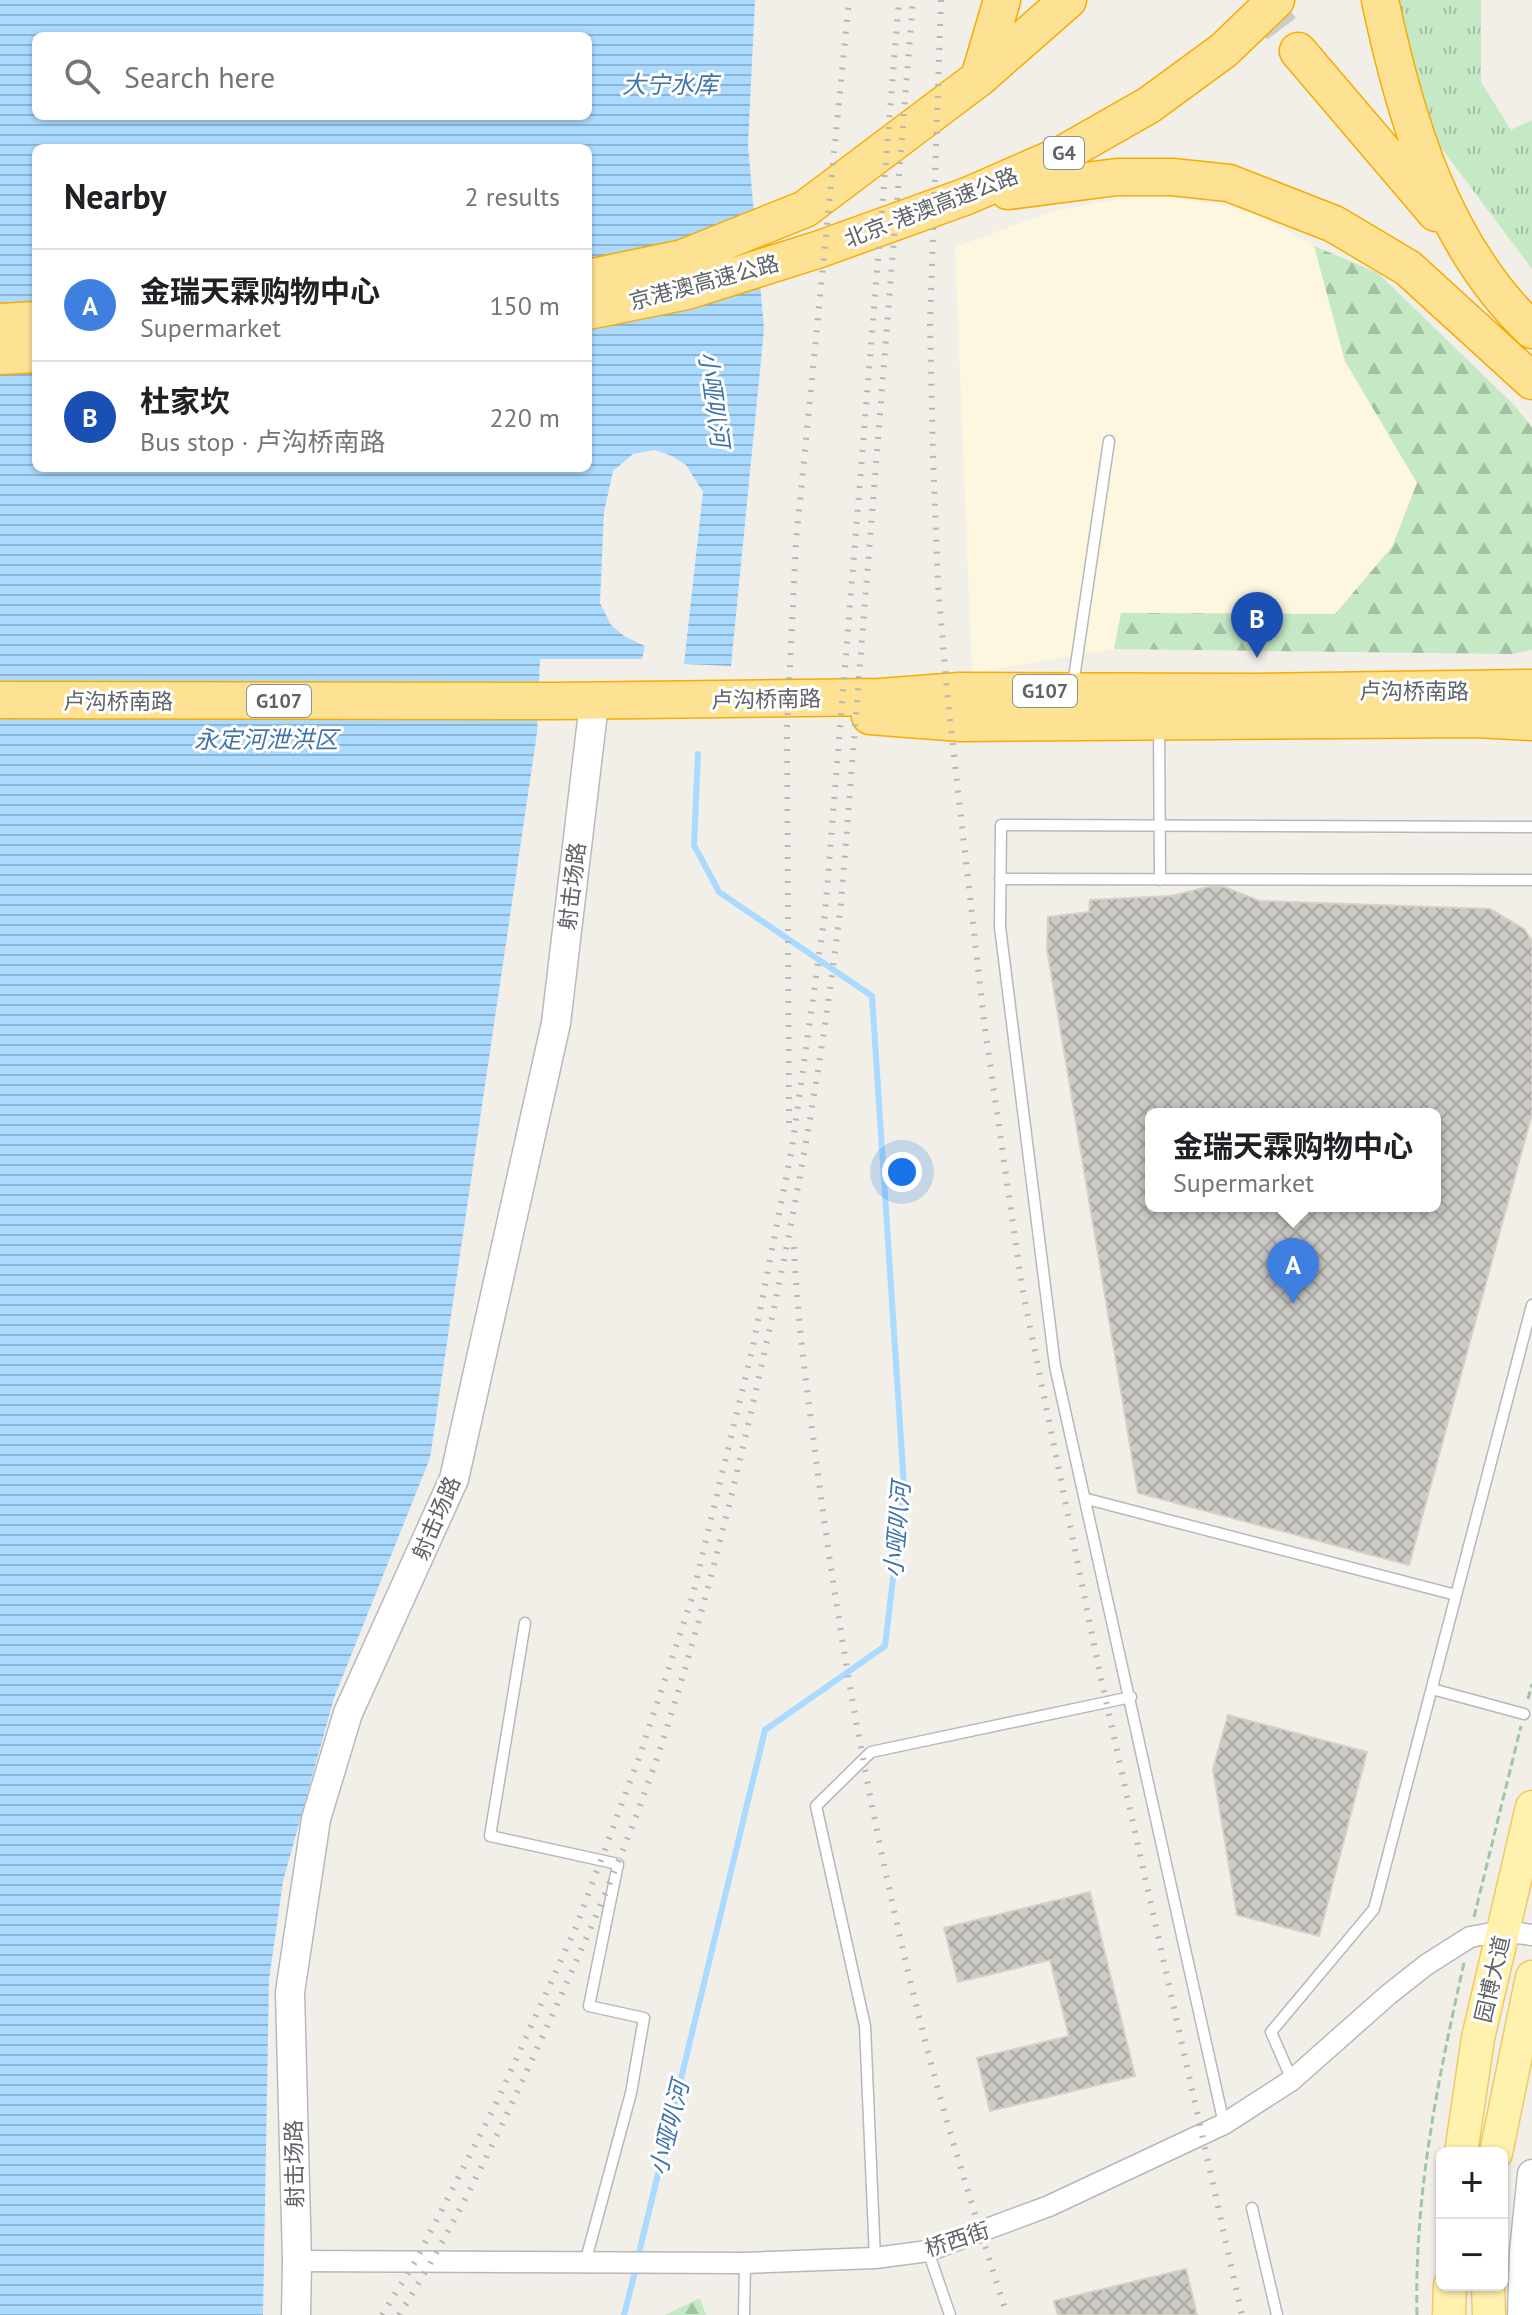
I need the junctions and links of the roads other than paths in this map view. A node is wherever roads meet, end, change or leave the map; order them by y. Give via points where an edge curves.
1 (1002, 0) edge
2 (1068, 0) edge
3 (1276, 0) edge
4 (1380, 0) edge
5 (1298, 51) tunnel mouth
6 (979, 78) junction
7 (967, 196) junction
8 (1463, 244) junction
9 (820, 249) joint
10 (592, 277) edge
11 (592, 310) edge
12 (32, 320) edge
13 (0, 322) edge
14 (1532, 330) edge
15 (32, 354) edge
16 (0, 356) edge
17 (1532, 381) edge
18 (1109, 441) dead end
19 (1532, 688) edge
20 (1072, 691) junction
21 (0, 700) edge
22 (570, 708) junction
23 (0, 714) edge
24 (1159, 722) junction
25 (1532, 722) edge
26 (1159, 826) junction
27 (1532, 827) edge
28 (1000, 879) junction
29 (1160, 880) junction
30 (1532, 880) edge
31 (1532, 1305) edge
32 (1087, 1499) junction
33 (1456, 1595) junction
34 (525, 1623) dead end
35 (1432, 1689) junction
36 (1131, 1697) junction
37 (1524, 1714) dead end
38 (1530, 1826) edge
39 (1517, 1933) edge
40 (1532, 1977) edge
41 (1292, 2080) junction
42 (1224, 2124) junction
43 (1462, 2147) edge
44 (1497, 2147) edge
45 (1532, 2174) edge
46 (1252, 2208) dead end
47 (928, 2251) junction
48 (875, 2258) junction
49 (297, 2261) junction
50 (585, 2263) junction
51 (745, 2263) junction
52 (1450, 2291) edge
53 (1488, 2291) edge
54 (296, 2315) edge
55 (744, 2315) edge
56 (950, 2315) edge
57 (1277, 2315) edge
58 (1449, 2315) edge
59 (1489, 2315) edge
60 (1522, 2315) edge

1 - 6 highway
2 - 6 highway
3 - 7 highway, 北京-港澳高速公路 / G4 via 1224,50 1149,105 1063,154
4 - 8 highway via 1408,114
5 - 8 highway
6 - 10 highway, 京港澳高速公路 via 805,209 683,258
7 - 9 highway, 北京-港澳高速公路 / G4
7 - 17 highway via 1117,177 1229,183 1334,224 1408,268
8 - 14 highway via 1508,307
9 - 11 highway, 京港澳高速公路 / G4 via 687,291
12 - 13 highway
15 - 16 highway
18 - 20 lane
19 - 20 highway, 卢沟桥南路 / G107
20 - 22 highway, 卢沟桥南路 / G107
21 - 22 highway, 卢沟桥南路 / G107
22 - 23 highway, 卢沟桥南路 / G107
22 - 24 highway, 卢沟桥南路 / G107 via 961,723
22 - 49 street, 射击场路 via 556,1023 454,1479 348,1713 316,1819 290,1992
24 - 25 highway, 卢沟桥南路 / G107
24 - 26 lane
26 - 27 lane
26 - 28 lane via 1001,825
26 - 29 lane
28 - 29 lane
28 - 32 lane via 1000,927 1055,1366
29 - 30 lane
31 - 33 lane
32 - 33 lane
32 - 36 lane
33 - 35 lane
34 - 50 lane via 490,1836 618,1864 589,2006 644,2018 631,2093
35 - 37 lane
35 - 41 lane via 1374,1909 1271,2032
36 - 42 lane
36 - 48 lane via 871,1752 816,1806 865,2026
38 - 39 main road, 园博大道
39 - 41 street, 桥西街 via 1470,1937 1426,1965
39 - 43 main road, 园博大道 via 1478,2038
40 - 44 main road, 园博大道
41 - 42 street, 桥西街
42 - 47 street, 桥西街 via 1049,2206
45 - 60 street
46 - 57 lane
47 - 48 street, 桥西街
47 - 56 lane
48 - 51 street, 桥西街
49 - 50 street, 桥西街
49 - 54 street, 射击场路
50 - 51 street, 桥西街
51 - 55 lane
52 - 58 main road
53 - 59 main road

